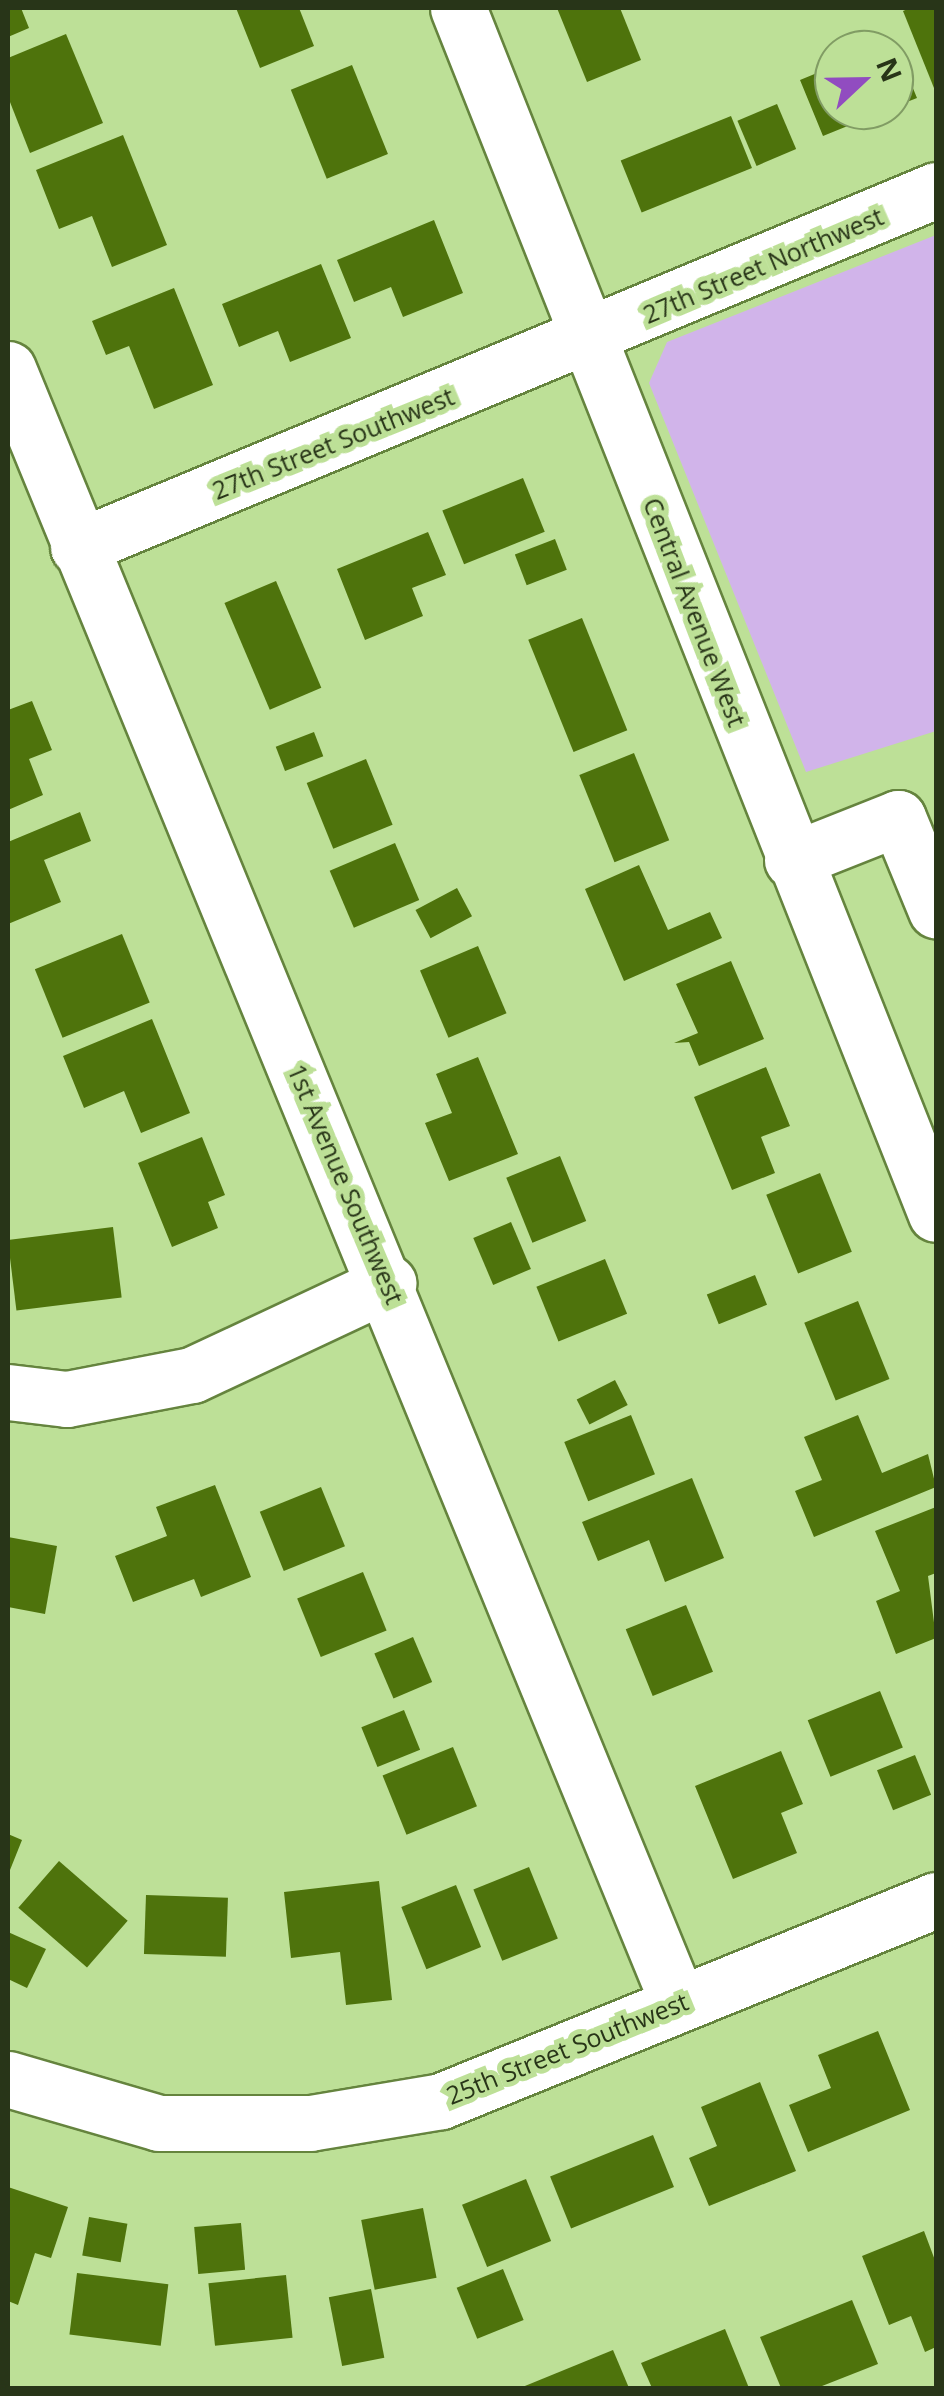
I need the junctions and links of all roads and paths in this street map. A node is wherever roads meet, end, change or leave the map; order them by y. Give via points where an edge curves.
1 (458, 8) edge
2 (936, 190) edge
3 (588, 338) junction
4 (8, 369) edge
5 (78, 546) junction
6 (917, 811) edge
7 (792, 860) junction
8 (936, 910) edge
9 (936, 1214) edge
10 (388, 1283) junction
11 (8, 1392) edge
12 (936, 1900) edge
13 (678, 2002) junction
14 (8, 2079) edge

1 - 3 street, Central Avenue West
2 - 3 street, 27th Street Northwest
3 - 5 street, 27th Street Southwest
3 - 7 street, Central Avenue West
4 - 5 street, 1st Avenue Southwest
5 - 10 street, 1st Avenue Southwest
6 - 7 street
6 - 8 street
7 - 9 street, Central Avenue West
10 - 11 street via 192,1374 67,1400
10 - 13 street, 1st Avenue Southwest
12 - 13 street, 25th Street Southwest
13 - 14 street, 25th Street Southwest via 441,2100 310,2123 159,2124

